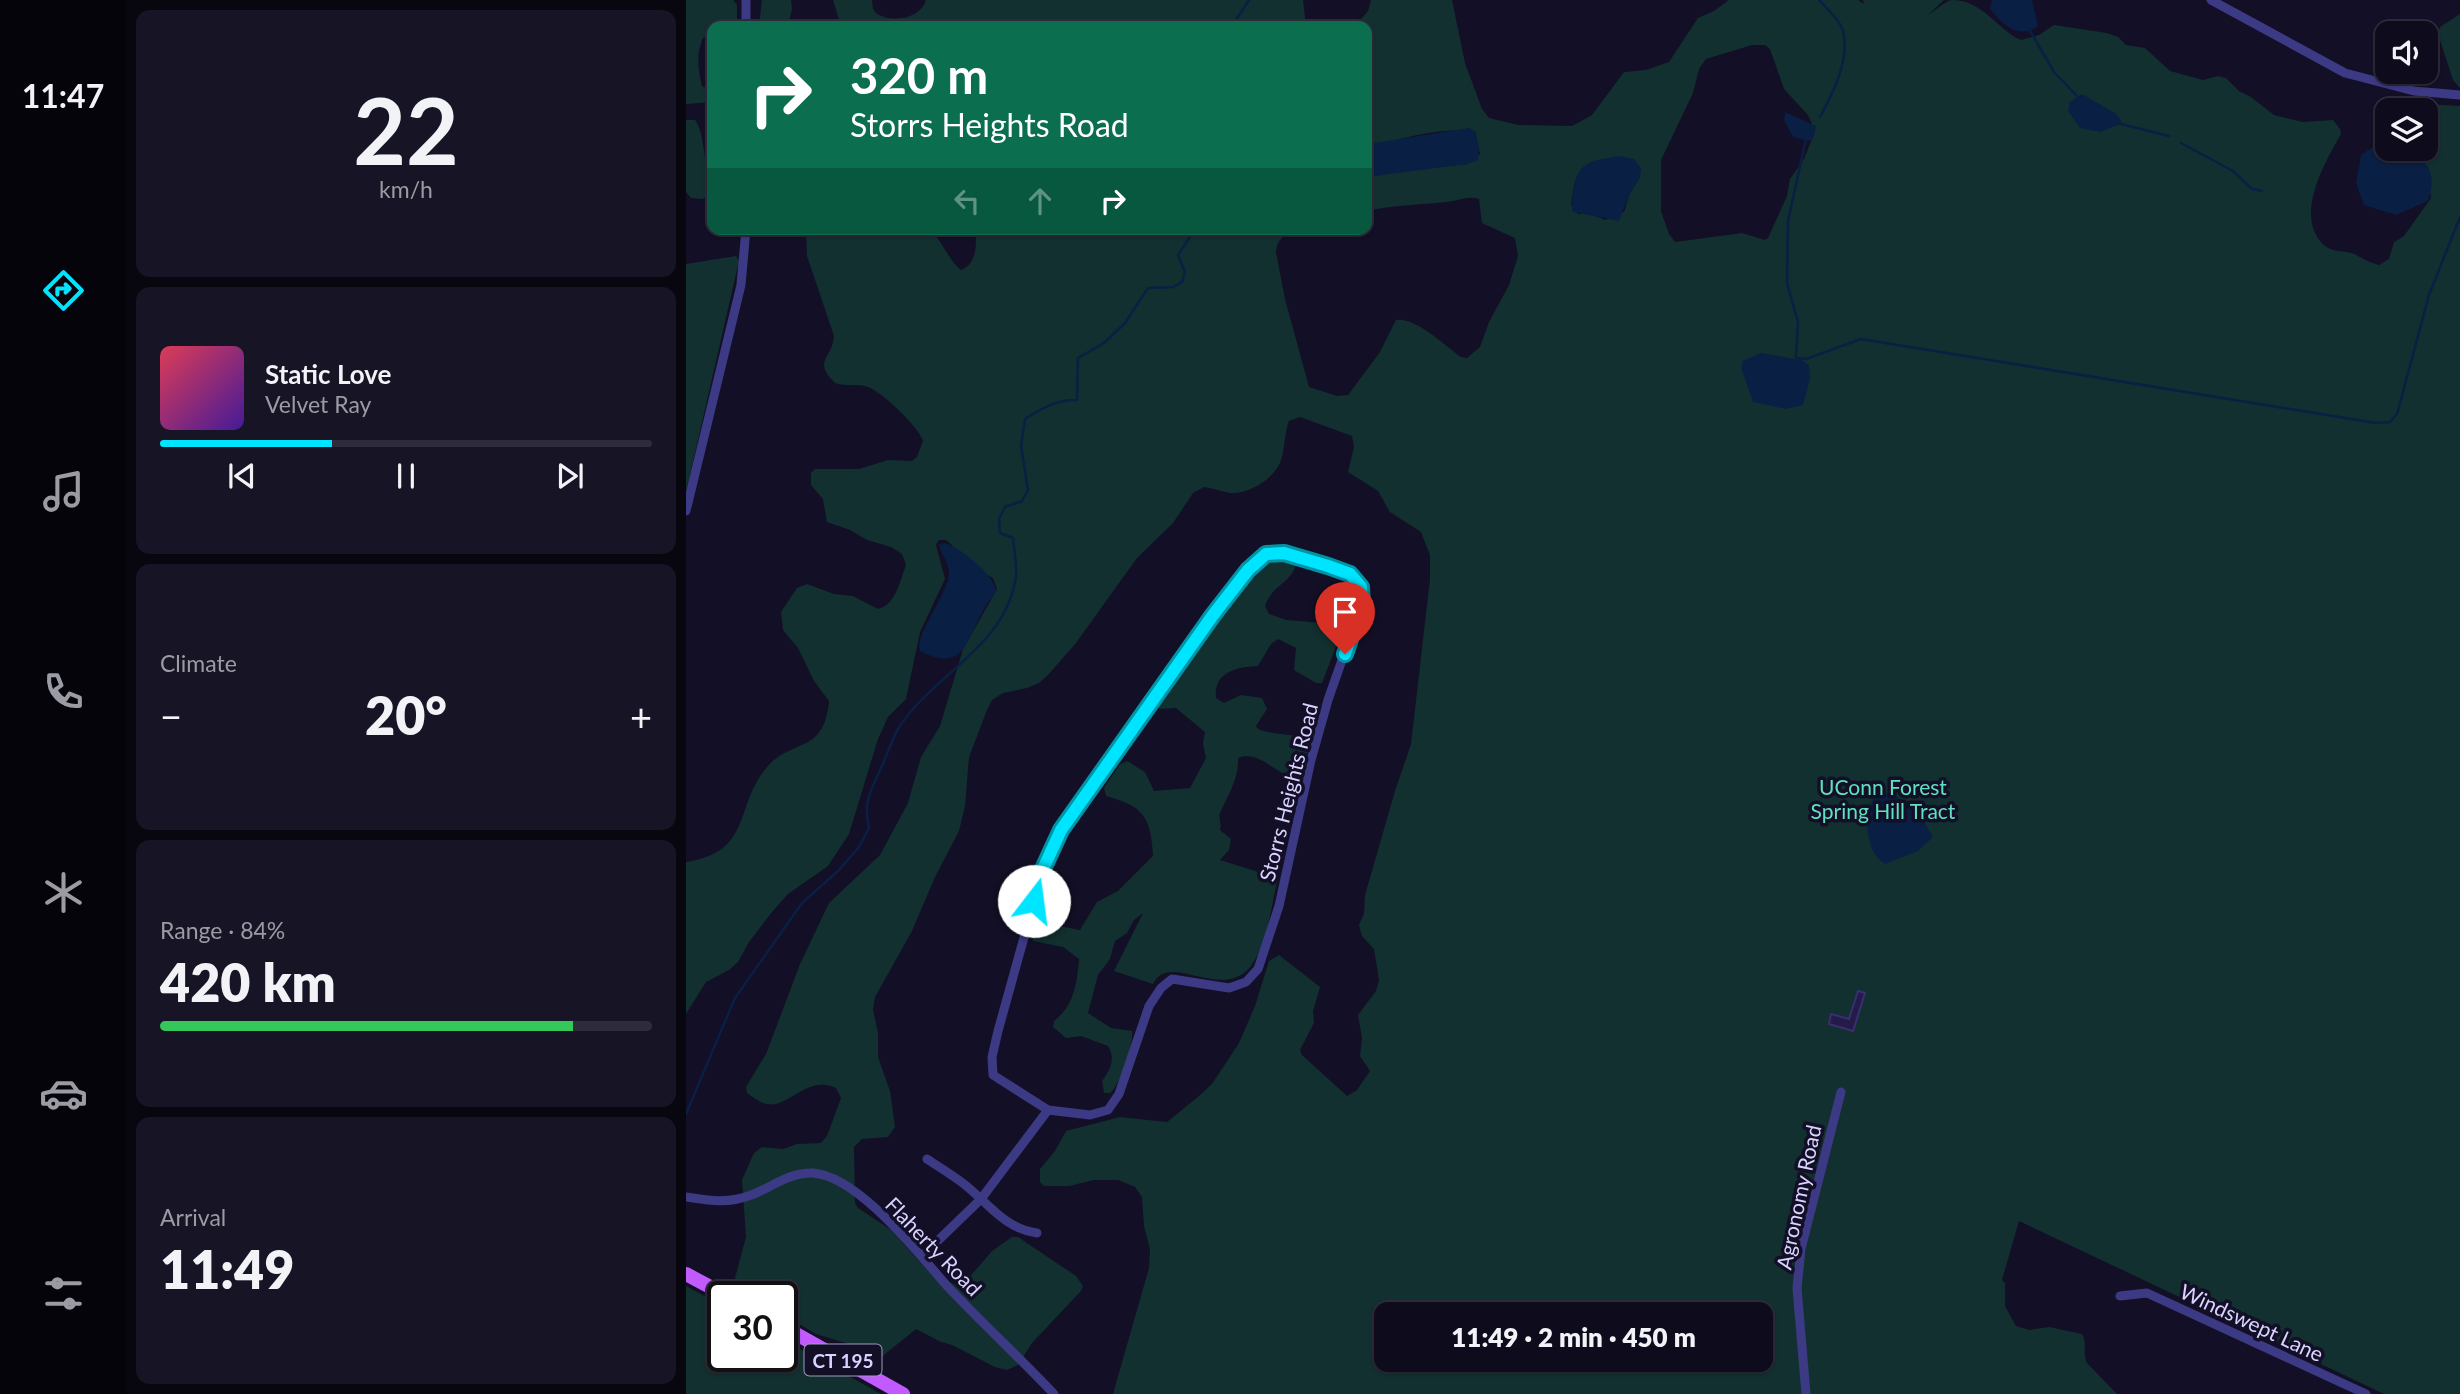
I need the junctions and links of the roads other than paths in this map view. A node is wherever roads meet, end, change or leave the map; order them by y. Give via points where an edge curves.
1 (746, 0) edge
2 (2211, 0) edge
3 (746, 21) edge
4 (2460, 95) edge
5 (745, 235) edge
6 (686, 511) edge
7 (1841, 1092) dead end
8 (1048, 1110) junction
9 (927, 1159) dead end
10 (686, 1197) edge
11 (981, 1199) junction
12 (1037, 1233) dead end
13 (922, 1256) junction
14 (686, 1274) edge
15 (707, 1285) edge
16 (2120, 1296) dead end
17 (798, 1335) edge
18 (903, 1394) edge
19 (1054, 1394) edge
20 (1806, 1394) edge
21 (2366, 1394) edge

1 - 3 street
2 - 4 street via 2345,73 2414,90
5 - 6 street via 741,285
7 - 20 street, Agronomy Road via 1801,1249 1797,1289
8 - 8 street, Storrs Heights Road via 993,1075 992,1058 1043,869 1061,830 1226,597 1266,554 1284,553 1350,574 1361,587 1362,604 1318,736 1279,906 1258,969 1246,982 1229,988 1172,979 1149,1006 1119,1094 1108,1110 1090,1115
8 - 11 street
9 - 11 street
10 - 13 street, Flaherty Road via 710,1203 733,1200 786,1178 816,1173 848,1188 908,1238
11 - 12 street via 1021,1231
11 - 13 street
13 - 19 street, Flaherty Road
14 - 15 main road
16 - 21 street, Windswept Lane via 2147,1293
17 - 18 main road, CT 195

